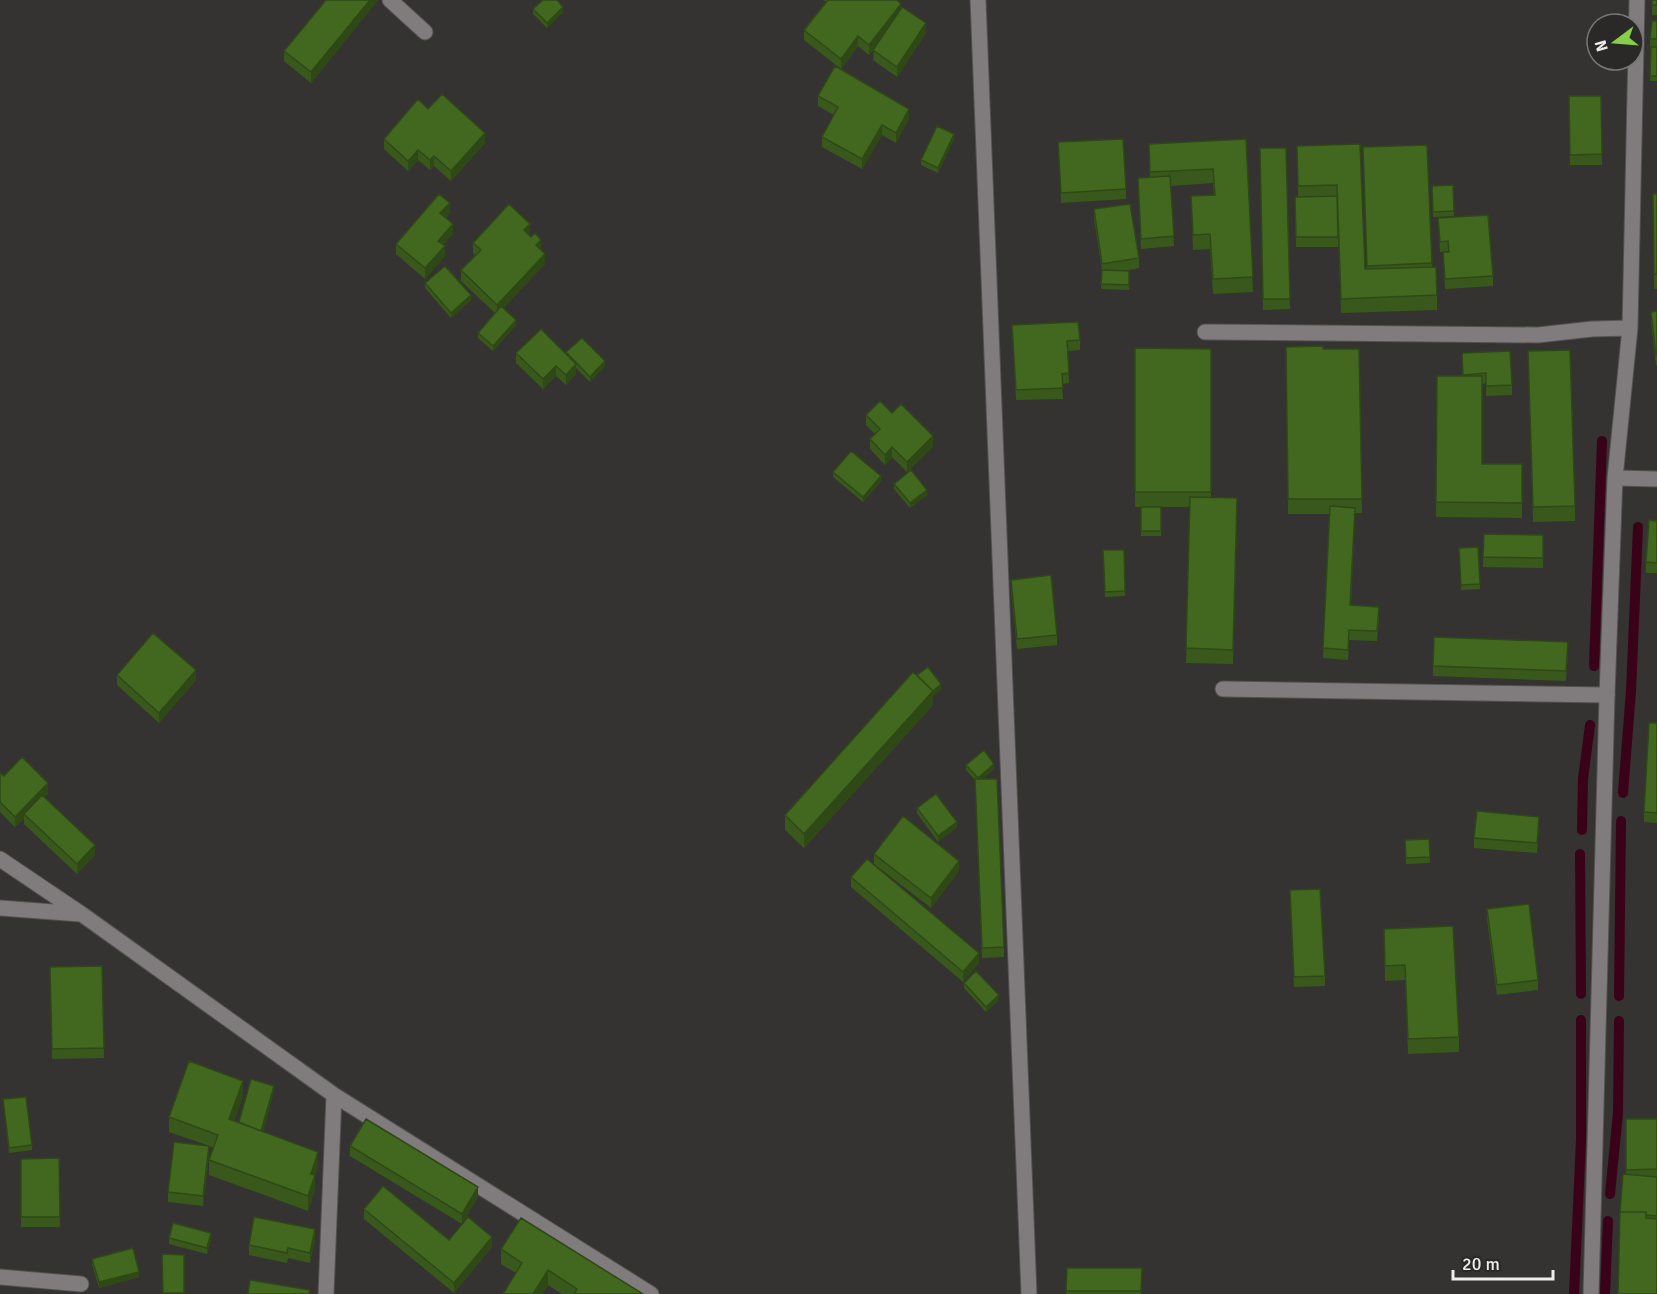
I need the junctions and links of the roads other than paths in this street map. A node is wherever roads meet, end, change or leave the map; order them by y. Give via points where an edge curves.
1 (390, 0) edge
2 (978, 0) edge
3 (1637, 0) edge
4 (425, 32) dead end
5 (1630, 328) junction
6 (1205, 332) dead end
7 (1615, 478) junction
8 (1657, 479) edge
9 (1223, 689) dead end
10 (1607, 695) junction
11 (0, 860) edge
12 (0, 908) edge
13 (83, 915) junction
14 (334, 1095) junction
15 (0, 1277) edge
16 (81, 1284) dead end
17 (326, 1294) edge
18 (651, 1294) edge
19 (1029, 1294) edge
20 (1591, 1294) edge

1 - 4 street
2 - 19 street
3 - 5 street
5 - 6 street via 1538,335
5 - 7 street
7 - 8 street
7 - 10 street
9 - 10 street
10 - 20 street
11 - 13 street
12 - 13 street
13 - 14 street
14 - 17 street
14 - 18 street
15 - 16 street

